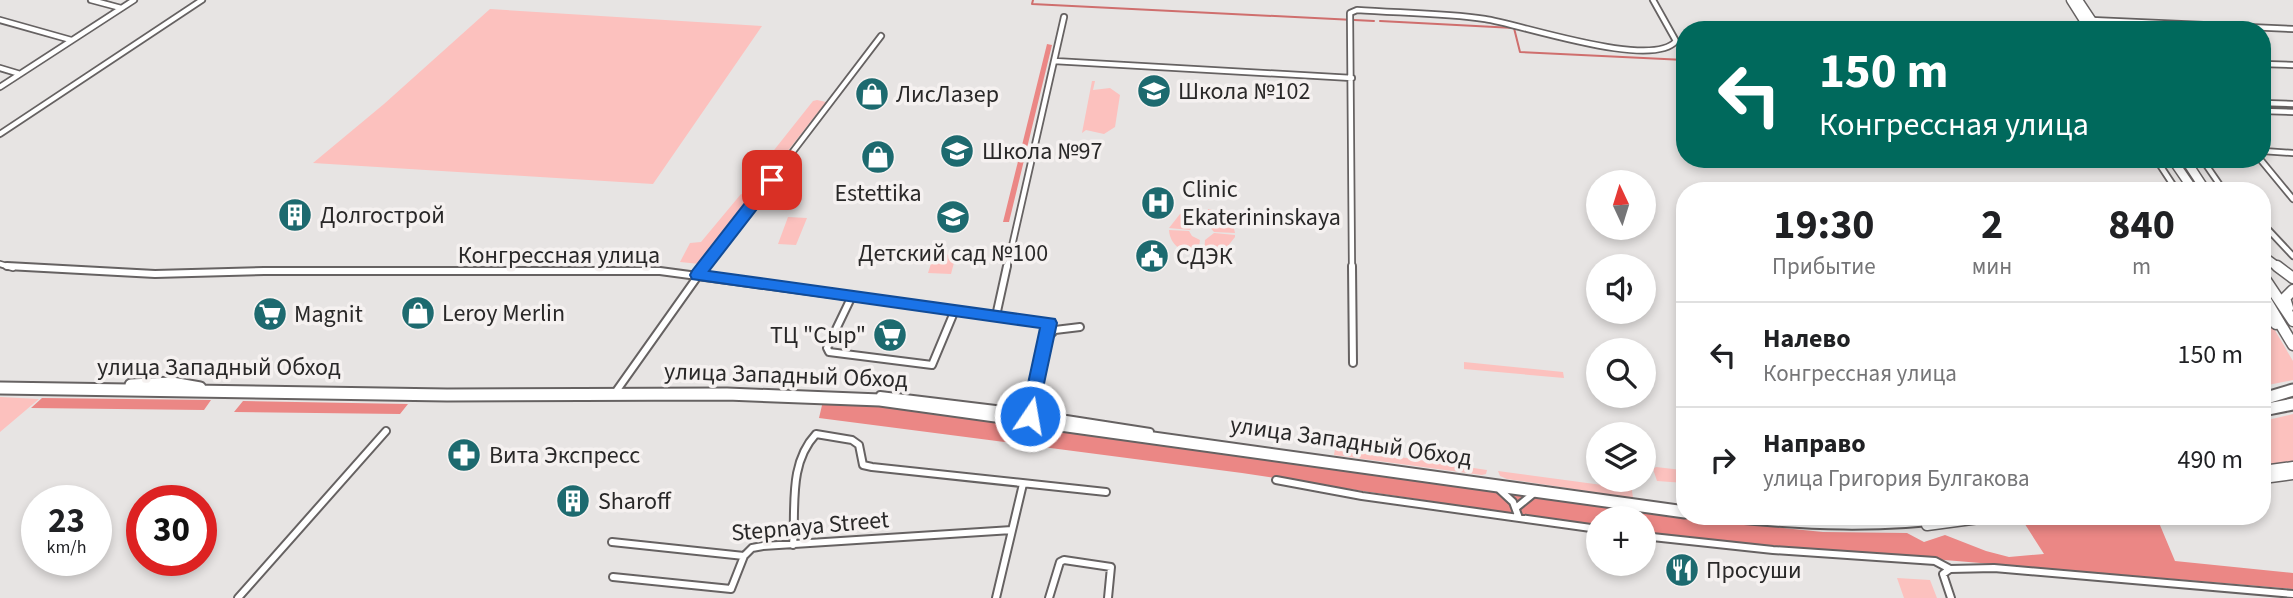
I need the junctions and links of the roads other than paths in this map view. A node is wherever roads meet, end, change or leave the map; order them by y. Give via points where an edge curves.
1 (91, 0) edge
2 (134, 0) edge
3 (202, 0) edge
4 (1653, 0) edge
5 (2071, 0) edge
6 (2078, 0) edge
7 (121, 8) junction
8 (1065, 17) dead end
9 (0, 20) edge
10 (2091, 20) joint
11 (2084, 21) edge
12 (2113, 21) edge
13 (2271, 28) edge
14 (2293, 29) edge
15 (881, 36) dead end
16 (73, 40) junction
17 (1054, 61) junction
18 (2271, 64) edge
19 (2290, 65) edge
20 (0, 68) edge
21 (2293, 71) edge
22 (20, 74) junction
23 (1352, 78) junction
24 (0, 87) edge
25 (2271, 103) edge
26 (2293, 104) edge
27 (2271, 112) edge
28 (2293, 113) edge
29 (0, 134) edge
30 (2271, 152) edge
31 (2293, 153) edge
32 (2267, 168) edge
33 (2293, 199) edge
34 (2271, 233) edge
35 (2293, 256) edge
36 (2271, 262) edge
37 (0, 264) edge
38 (698, 275) junction
39 (2293, 278) edge
40 (2271, 288) edge
41 (2293, 290) edge
42 (852, 296) junction
43 (2271, 309) edge
44 (955, 310) junction
45 (2293, 315) edge
46 (996, 316) junction
47 (2271, 318) edge
48 (1026, 320) junction
49 (2293, 321) edge
50 (1080, 327) dead end
51 (1046, 339) junction
52 (2293, 346) edge
53 (1353, 363) dead end
54 (0, 387) edge
55 (617, 390) junction
56 (2292, 390) edge
57 (858, 394) junction
58 (2271, 394) edge
59 (1034, 401) junction
60 (2293, 404) edge
61 (2271, 408) edge
62 (1029, 419) junction
63 (386, 431) dead end
64 (1156, 435) junction
65 (2293, 467) edge
66 (2271, 470) edge
67 (2293, 474) edge
68 (2271, 477) edge
69 (1276, 480) dead end
70 (1023, 484) junction
71 (1491, 486) junction
72 (1106, 492) dead end
73 (1538, 492) junction
74 (1600, 499) junction
75 (1517, 507) junction
76 (1676, 509) edge
77 (1519, 518) junction
78 (1837, 525) edge
79 (1878, 525) edge
80 (1927, 525) edge
81 (1869, 526) junction
82 (1586, 527) edge
83 (1012, 530) junction
84 (1656, 538) edge
85 (612, 541) dead end
86 (793, 545) junction
87 (744, 556) junction
88 (1950, 569) junction
89 (613, 577) dead end
90 (731, 589) junction
91 (2293, 593) edge
92 (238, 598) edge
93 (733, 598) edge
94 (996, 598) edge
95 (1049, 598) edge
96 (1108, 598) edge
97 (1951, 598) edge

1 - 7 street
2 - 7 street
3 - 29 street
4 - 23 street via 1676,41 1663,50 1588,45 1486,19 1357,10 1350,13
5 - 11 main road
6 - 10 main road
7 - 16 street
8 - 17 street
9 - 16 street
10 - 12 street
13 - 14 street
15 - 38 street
16 - 22 street
17 - 23 street
17 - 46 street
18 - 19 street
19 - 21 street
20 - 22 street
22 - 24 street
23 - 53 street
25 - 26 street
27 - 28 street
30 - 31 street
32 - 33 street
34 - 35 street
36 - 39 main road
37 - 38 street, Конгрессная улица via 155,274 639,271
38 - 42 street, Конгрессная улица
38 - 55 street
40 - 49 main road
41 - 45 main road via 2285,300
42 - 44 street, Конгрессная улица
42 - 44 street via 829,352 932,365
43 - 52 main road
44 - 46 street, Конгрессная улица
46 - 48 street, Конгрессная улица
47 - 52 main road
48 - 51 street via 1041,327
48 - 51 street, Конгрессная улица via 1049,323
50 - 51 street via 1055,330
51 - 59 street
54 - 55 highway, улица Западный Обход
54 - 62 highway, улица Западный Обход via 252,391 304,397 727,394 902,402
55 - 57 highway, улица Западный Обход
56 - 58 highway
57 - 59 street via 1012,411 1023,411
57 - 62 highway, улица Западный Обход
59 - 62 street
59 - 64 street via 1042,415
60 - 61 highway
62 - 64 highway, улица Западный Обход
62 - 71 highway, улица Западный Обход
63 - 92 street
64 - 74 highway, улица Западный Обход
65 - 66 main road
67 - 68 main road
69 - 77 street
70 - 72 street
70 - 83 street
70 - 86 street via 863,465 859,445 852,440 816,434 798,468 792,499
71 - 73 highway, улица Западный Обход
71 - 75 street
73 - 74 highway, улица Западный Обход
73 - 75 street
74 - 76 highway
75 - 77 street
77 - 82 street
78 - 81 highway
79 - 81 highway
80 - 81 main road
83 - 86 street, Stepnaya Street
83 - 94 street
84 - 88 street via 1773,551 1935,561
85 - 87 street, Stepnaya Street
86 - 87 street, Stepnaya Street via 752,548
87 - 90 street
88 - 91 street via 1993,568
88 - 97 street via 1943,574
89 - 90 street
90 - 93 street
95 - 96 street via 1064,560 1111,567

